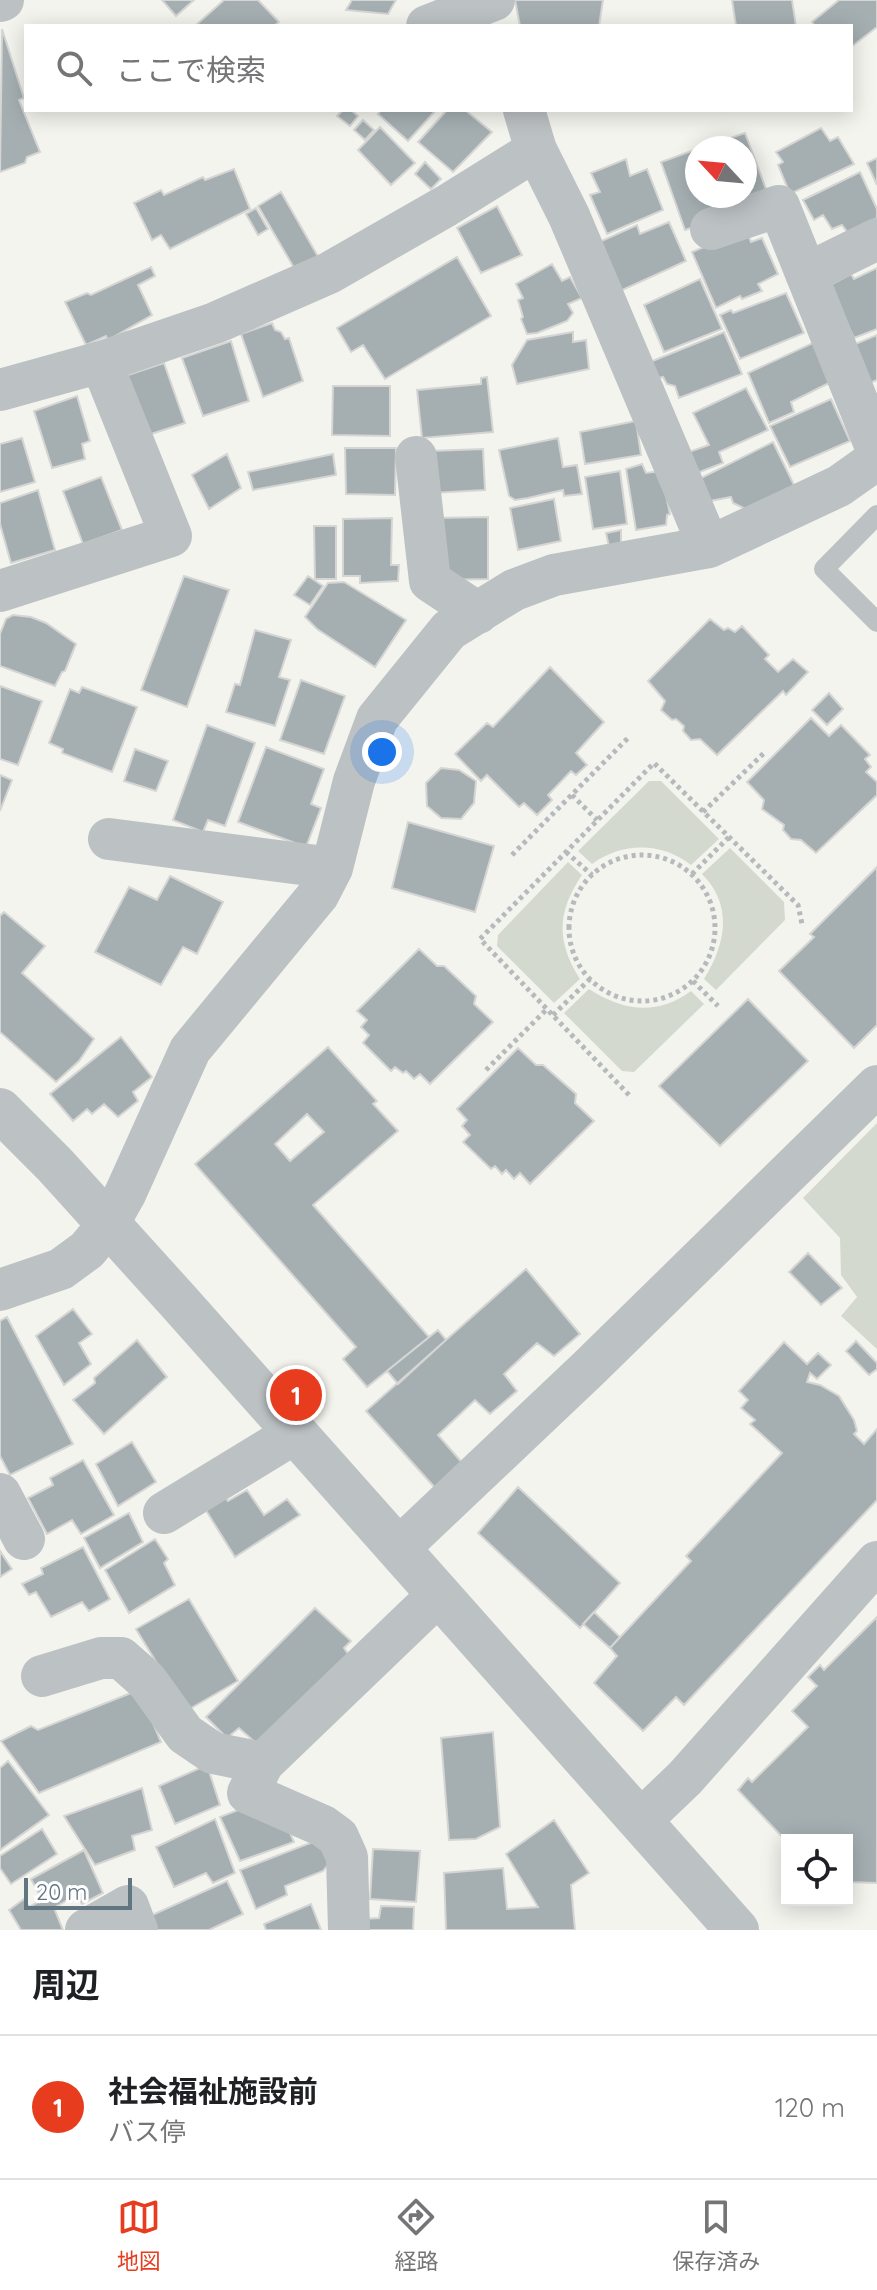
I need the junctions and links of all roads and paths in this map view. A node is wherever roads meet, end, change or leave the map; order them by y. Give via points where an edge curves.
1 (495, 0) edge
2 (432, 24) edge
3 (501, 24) edge
4 (525, 112) edge
5 (536, 150) junction
6 (711, 229) dead end
7 (877, 239) edge
8 (806, 274) junction
9 (101, 362) junction
10 (0, 390) edge
11 (877, 450) edge
12 (416, 457) dead end
13 (877, 459) edge
14 (877, 515) edge
15 (709, 547) junction
16 (0, 591) edge
17 (478, 613) junction
18 (877, 622) edge
19 (628, 738) dead end
20 (764, 753) dead end
21 (572, 795) junction
22 (703, 812) junction
23 (597, 820) junction
24 (729, 837) junction
25 (109, 839) dead end
26 (566, 852) junction
27 (512, 855) dead end
28 (332, 868) junction
29 (692, 874) junction
30 (592, 875) junction
31 (802, 924) dead end
32 (590, 979) junction
33 (693, 981) junction
34 (718, 1006) dead end
35 (547, 1009) junction
36 (553, 1015) junction
37 (486, 1070) dead end
38 (877, 1086) edge
39 (629, 1095) dead end
40 (0, 1110) edge
41 (107, 1226) junction
42 (0, 1290) edge
43 (295, 1433) junction
44 (0, 1494) edge
45 (164, 1513) dead end
46 (24, 1539) dead end
47 (399, 1548) junction
48 (877, 1562) edge
49 (439, 1594) junction
50 (42, 1676) dead end
51 (263, 1763) junction
52 (640, 1821) junction
53 (86, 1930) edge
54 (137, 1930) edge
55 (349, 1930) edge
56 (737, 1930) edge

1 - 2 street
1 - 3 street
4 - 5 street
5 - 9 street via 329,273 215,323
5 - 15 street
6 - 8 street via 779,206
7 - 8 street
8 - 11 street
9 - 10 street
9 - 16 street via 171,536
12 - 17 street via 430,581
13 - 15 street via 839,486
14 - 18 lane via 824,569
15 - 17 street via 554,575 514,590
17 - 28 street via 449,630 377,719 354,781
19 - 21 path
20 - 22 path
21 - 23 path
21 - 27 path
22 - 23 path via 654,763
22 - 24 path
23 - 26 path
24 - 29 path
24 - 31 path via 798,905
25 - 28 street
26 - 30 path
26 - 35 path via 480,939
28 - 41 street via 318,895 190,1050
29 - 30 path via 670,859 647,854 623,857
29 - 33 path via 707,891 715,914 708,962
30 - 32 path via 572,906 569,930 573,955
32 - 33 path via 626,1000 650,1002
32 - 36 path
33 - 34 path
35 - 36 path
35 - 37 path
36 - 39 path
38 - 47 street
40 - 41 street
41 - 42 street via 61,1269
41 - 43 street
43 - 45 street
43 - 47 street
44 - 46 street
47 - 49 street
48 - 52 street via 685,1778
49 - 51 street
49 - 52 street
50 - 51 street via 101,1658 121,1658 147,1681 185,1734 213,1753
51 - 55 street via 248,1793 338,1837 347,1857
52 - 56 street
53 - 54 street via 128,1906

